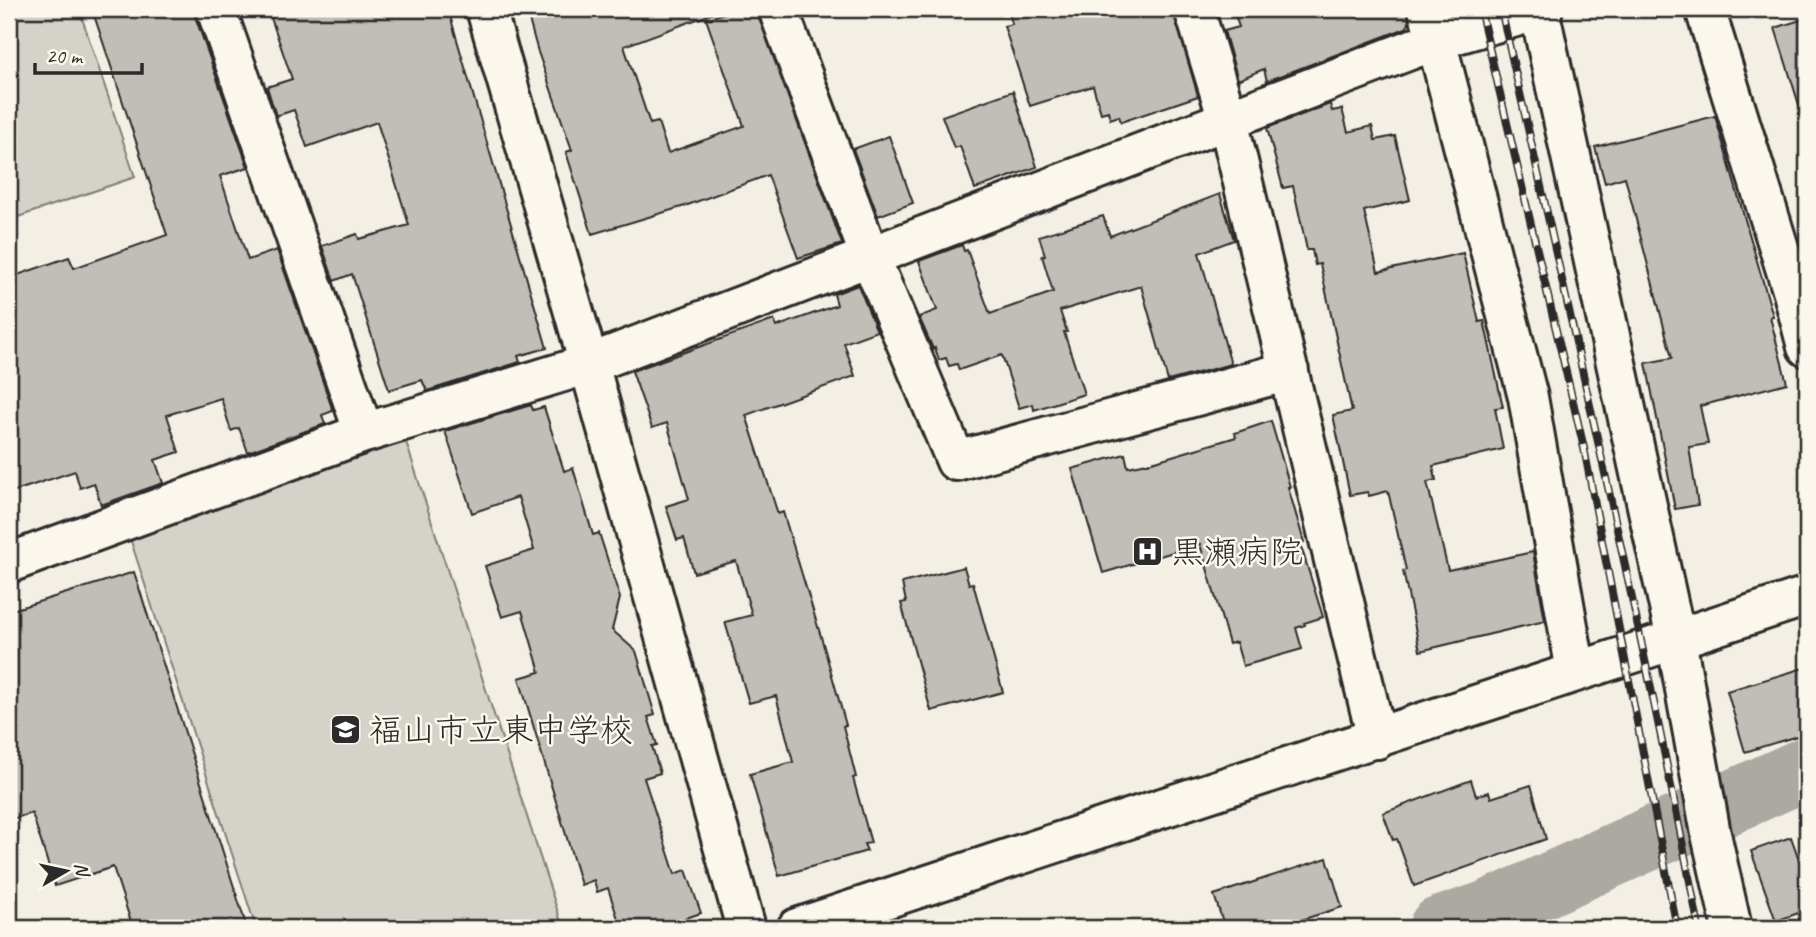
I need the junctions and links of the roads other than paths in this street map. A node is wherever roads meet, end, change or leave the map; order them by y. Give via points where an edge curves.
1 (216, 9) edge
2 (486, 9) edge
3 (778, 9) edge
4 (1194, 9) edge
5 (1541, 9) edge
6 (1705, 9) edge
7 (1432, 24) edge
8 (1228, 120) junction
9 (870, 257) junction
10 (1800, 290) edge
11 (1807, 347) edge
12 (589, 364) junction
13 (1289, 370) junction
14 (364, 433) junction
15 (9, 563) edge
16 (1807, 596) edge
17 (1676, 639) junction
18 (1576, 672) junction
19 (1377, 739) junction
20 (746, 928) edge
21 (797, 928) edge
22 (1732, 928) edge

1 - 14 street
2 - 12 street
3 - 9 street
4 - 8 street
5 - 7 street
5 - 17 street
6 - 10 street
7 - 8 street
7 - 18 street via 1528,397
8 - 9 street
8 - 13 street
9 - 12 street
9 - 13 street via 956,461
10 - 11 street
12 - 14 street
12 - 20 street
13 - 19 street
14 - 15 street
16 - 17 street
17 - 18 street
17 - 22 street
18 - 19 street
19 - 21 street

